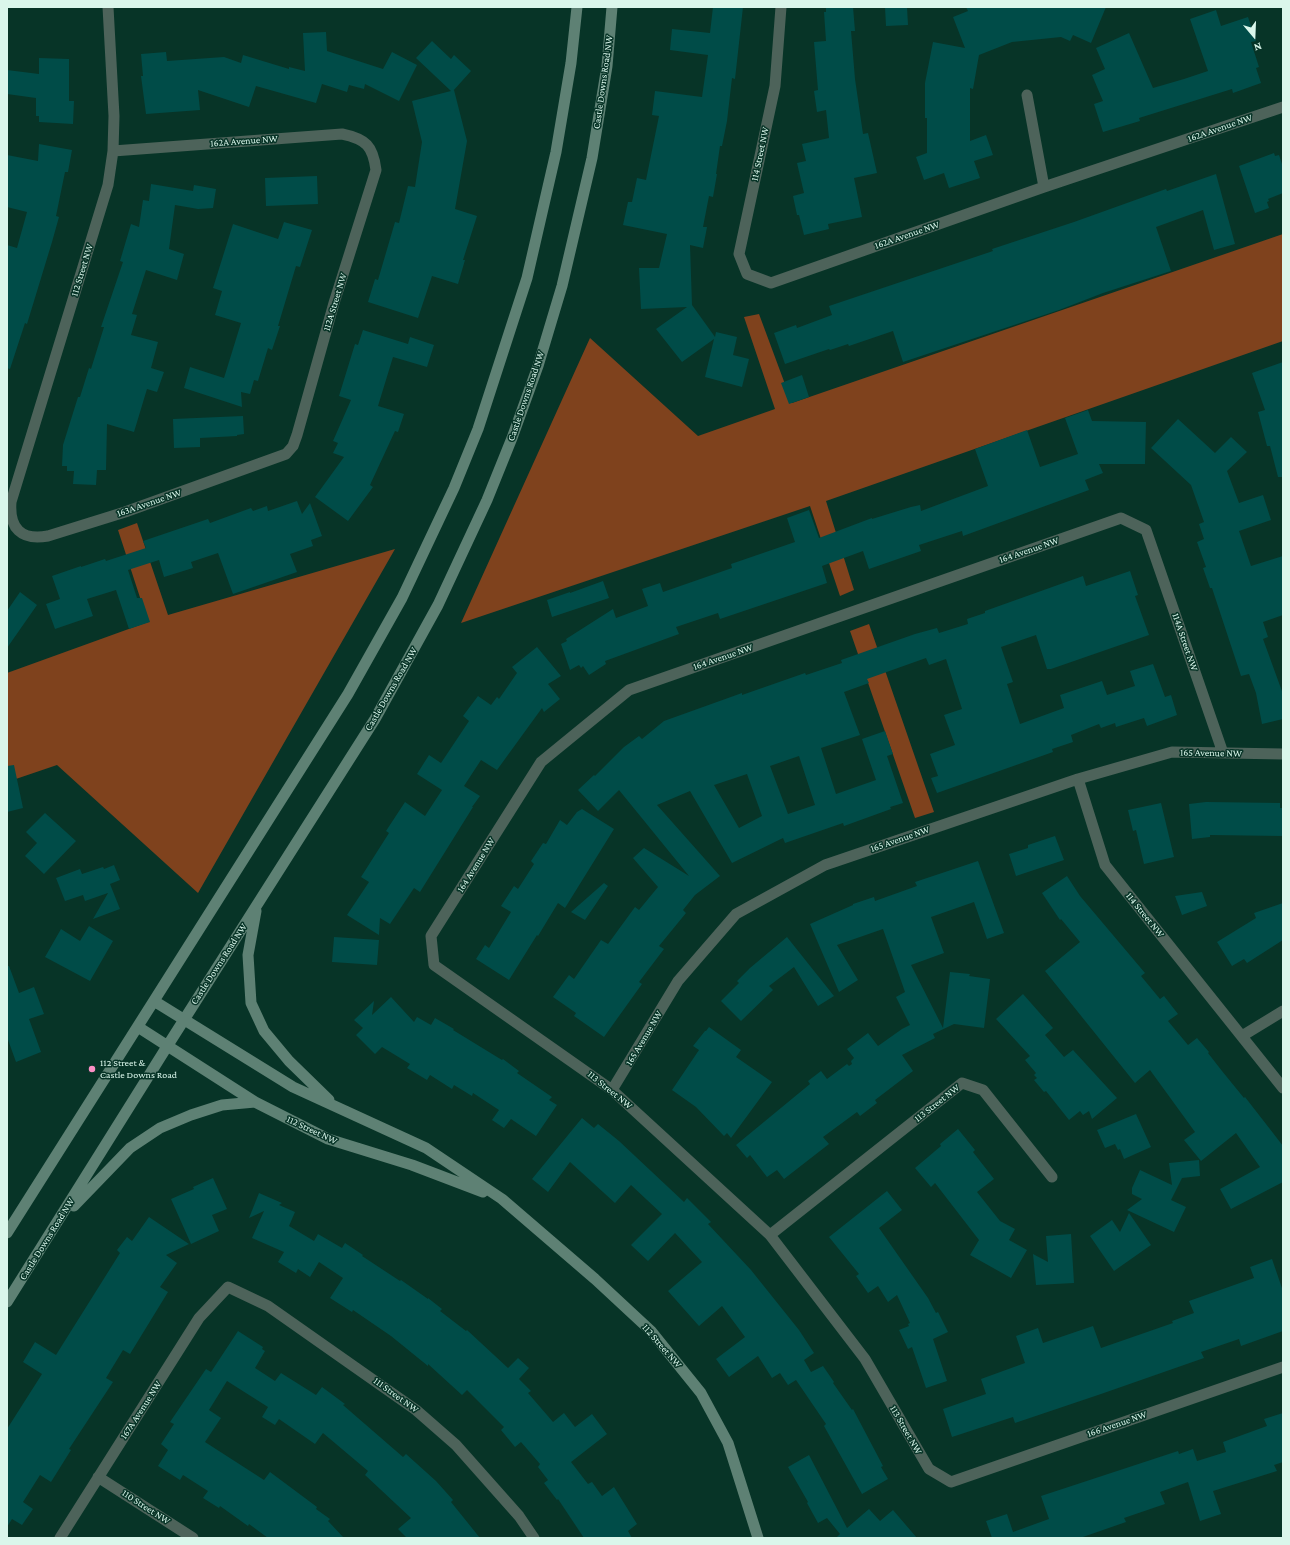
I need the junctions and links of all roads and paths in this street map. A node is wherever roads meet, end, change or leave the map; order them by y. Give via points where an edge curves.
1 (108, 7) edge
2 (577, 7) edge
3 (612, 7) edge
4 (781, 7) edge
5 (1027, 95) dead end
6 (1283, 106) edge
7 (370, 147) joint
8 (113, 151) junction
9 (1044, 187) junction
10 (771, 283) joint
11 (286, 454) joint
12 (14, 526) joint
13 (1146, 530) joint
14 (1223, 753) junction
15 (1283, 754) edge
16 (1078, 780) junction
17 (256, 907) junction
18 (434, 965) joint
19 (154, 1001) junction
20 (1283, 1011) edge
21 (184, 1020) junction
22 (138, 1027) junction
23 (1242, 1036) junction
24 (168, 1045) junction
25 (1283, 1088) edge
26 (612, 1090) junction
27 (255, 1102) junction
28 (335, 1106) junction
29 (1052, 1177) dead end
30 (502, 1199) junction
31 (58, 1222) junction
32 (7, 1234) edge
33 (770, 1235) junction
34 (228, 1287) joint
35 (7, 1302) edge
36 (1283, 1367) edge
37 (98, 1477) junction
38 (951, 1482) joint
39 (60, 1538) edge
40 (193, 1538) edge
41 (534, 1538) edge
42 (758, 1538) edge

1 - 8 street, 112 Street NW via 114,116
2 - 19 main road via 571,63 556,152 527,278 478,430 454,488 402,598 348,694
3 - 17 main road, Castle Downs Road NW via 607,66 592,158 564,278 538,366 487,500 438,605 375,719
4 - 10 street, 114 Street NW via 775,86 739,254 747,274
5 - 9 street
6 - 9 street, 162A Avenue NW
7 - 8 street, 162A Avenue NW via 354,136 342,134
7 - 11 street, 112A Street NW via 376,170 334,303 297,435
8 - 12 street, 112 Street NW via 108,185 11,502 10,513
9 - 10 street, 162A Avenue NW
11 - 12 street, 163A Avenue NW via 125,512 48,536 37,538 24,534
13 - 14 street, 114A Street NW
13 - 18 street, 164 Avenue NW via 1121,518 629,690 540,762 431,936
14 - 15 street, 165 Avenue NW
14 - 16 street, 165 Avenue NW via 1172,752
16 - 23 street, 114 Street NW via 1105,865
16 - 26 street, 165 Avenue NW via 824,865 736,914 678,981
17 - 21 main road, Castle Downs Road NW
17 - 28 main road via 248,956 251,1003 264,1031 289,1061
18 - 26 street, 113 Street NW
19 - 21 main road, 112 Street NW
19 - 22 main road
20 - 23 street
21 - 24 main road, Castle Downs Road NW
21 - 28 main road, 112 Street NW via 293,1087
22 - 24 main road, 112 Street NW
22 - 32 main road
23 - 25 street, 114 Street NW
24 - 27 main road, 112 Street NW
24 - 31 main road, Castle Downs Road NW
26 - 33 street, 113 Street NW
27 - 30 main road, 112 Street NW via 328,1140 412,1165
27 - 31 main road via 222,1105 191,1114 160,1128 130,1148
28 - 30 main road, 112 Street NW via 426,1148
29 - 33 street, 113 Street NW via 983,1090 962,1084
30 - 42 main road, 112 Street NW via 595,1279 651,1332 701,1393 728,1444
31 - 35 main road, Castle Downs Road NW
33 - 38 street, 113 Street NW via 865,1359 928,1469
34 - 37 street, 167A Avenue NW via 199,1318
34 - 41 street, 111 Street NW via 268,1306 416,1410 456,1445 519,1516
36 - 38 street, 166 Avenue NW
37 - 39 street, 167A Avenue NW
37 - 40 street, 110 Street NW

